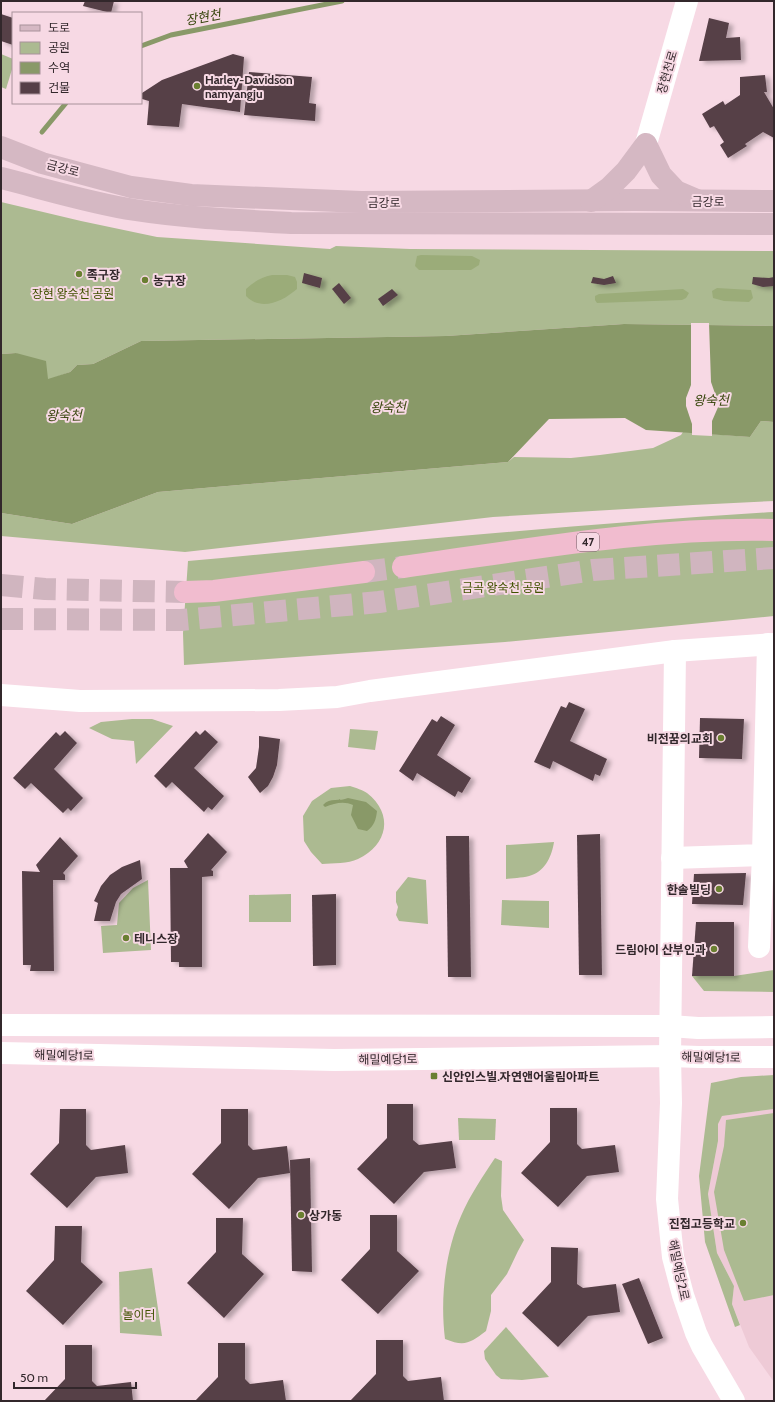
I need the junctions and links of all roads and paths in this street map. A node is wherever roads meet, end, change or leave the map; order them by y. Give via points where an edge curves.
1 (687, 1) edge
2 (646, 144) junction
3 (3, 148) edge
4 (1, 178) edge
5 (591, 201) junction
6 (698, 201) junction
7 (774, 201) edge
8 (774, 224) edge
9 (774, 530) edge
10 (403, 567) tunnel mouth
11 (364, 572) tunnel mouth
12 (185, 592) tunnel mouth
13 (771, 644) edge
14 (675, 651) junction
15 (1, 695) edge
16 (763, 855) junction
17 (672, 858) junction
18 (759, 947) dead end
19 (1, 1025) edge
20 (670, 1026) junction
21 (774, 1027) edge
22 (1, 1053) edge
23 (670, 1056) junction
24 (774, 1057) edge
25 (734, 1401) edge

1 - 2 street, 장현천로
2 - 5 main road via 626,171
2 - 6 main road via 661,175 676,191
3 - 5 main road, 금강로 via 42,163 131,187 191,195 361,202
4 - 8 main road, 금강로 via 135,210 290,223
5 - 6 main road, 금강로
6 - 7 main road, 금강로
9 - 10 highway, 47 via 734,529 628,536
11 - 12 highway
13 - 14 street
13 - 16 street
14 - 15 street via 318,699 104,701
14 - 17 street, 해밀예당2로
16 - 17 street
16 - 18 street
17 - 20 street, 해밀예당2로
19 - 20 street
20 - 21 street
20 - 23 street, 해밀예당2로
22 - 23 street, 해밀예당1로 via 334,1060
23 - 24 street, 해밀예당1로
23 - 25 street, 해밀예당2로 via 667,1199 674,1256 683,1295 696,1333

